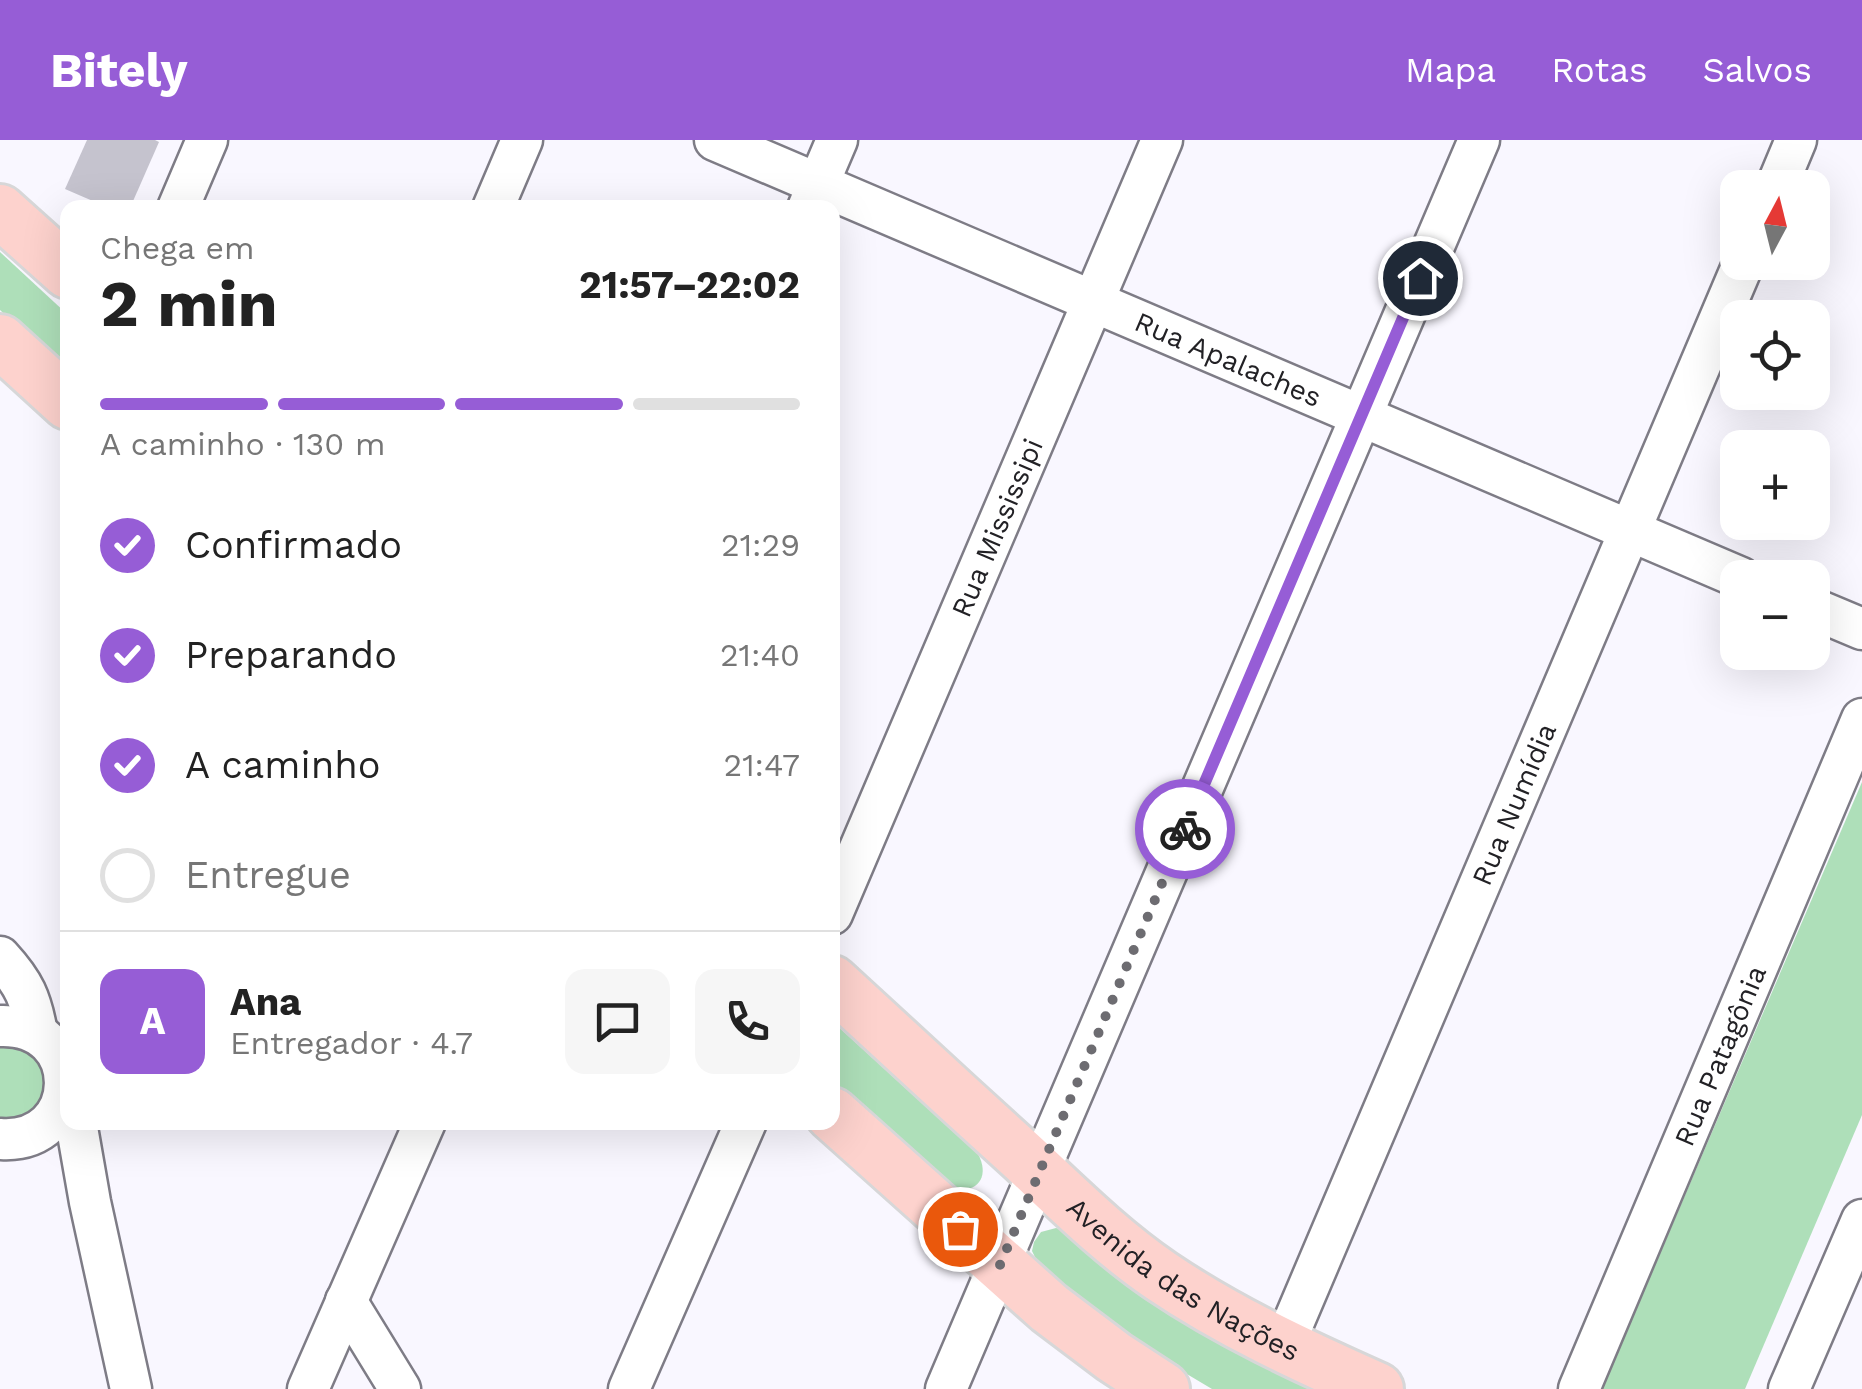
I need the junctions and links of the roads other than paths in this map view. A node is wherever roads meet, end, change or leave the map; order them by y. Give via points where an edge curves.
1 (208, 140) edge
2 (522, 140) edge
3 (715, 140) edge
4 (837, 140) edge
5 (1162, 140) edge
6 (1479, 140) edge
7 (1796, 140) edge
8 (1784, 170) edge
9 (813, 196) edge
10 (182, 200) edge
11 (496, 200) edge
12 (840, 206) edge
13 (0, 210) edge
14 (60, 265) edge
15 (1736, 280) edge
16 (1093, 302) junction
17 (0, 341) edge
18 (60, 396) edge
19 (1362, 416) junction
20 (1629, 530) junction
21 (1720, 569) edge
22 (1830, 616) edge
23 (1862, 629) edge
24 (1862, 719) edge
25 (840, 895) edge
26 (0, 958) edge
27 (840, 989) edge
28 (37, 1027) edge
29 (60, 1056) edge
30 (60, 1111) edge
31 (840, 1121) edge
32 (75, 1130) edge
33 (421, 1130) edge
34 (742, 1130) edge
35 (9, 1139) edge
36 (1039, 1172) junction
37 (90, 1202) junction
38 (1859, 1235) edge
39 (1000, 1265) junction
40 (346, 1302) junction
41 (1283, 1347) junction
42 (131, 1389) edge
43 (308, 1389) edge
44 (400, 1389) edge
45 (629, 1389) edge
46 (946, 1389) edge
47 (1162, 1389) edge
48 (1376, 1389) edge
49 (1579, 1389) edge
50 (1790, 1389) edge

1 - 10 street
2 - 11 street
3 - 9 street, Rua Apalaches
4 - 9 street
5 - 16 street, Rua Mississipi
6 - 19 street
7 - 8 street
12 - 16 street, Rua Apalaches
13 - 14 main road
15 - 20 street, Rua Numídia
16 - 19 street, Rua Apalaches
16 - 25 street, Rua Mississipi
17 - 18 main road
19 - 20 street, Rua Apalaches
19 - 36 street
20 - 21 street, Rua Apalaches
20 - 41 street, Rua Numídia
22 - 23 street
24 - 49 street, Rua Patagônia
26 - 28 street via 25,987
27 - 36 main road, Avenida das Nações
28 - 29 street
30 - 35 street via 30,1136
31 - 39 main road
32 - 37 street
33 - 40 street
34 - 45 street
35 - 37 street via 45,1150
36 - 39 street
36 - 41 main road, Avenida das Nações via 1160,1275
37 - 42 street
38 - 50 street
39 - 46 street
39 - 47 main road
40 - 43 street
40 - 44 street
41 - 48 main road, Avenida das Nações

